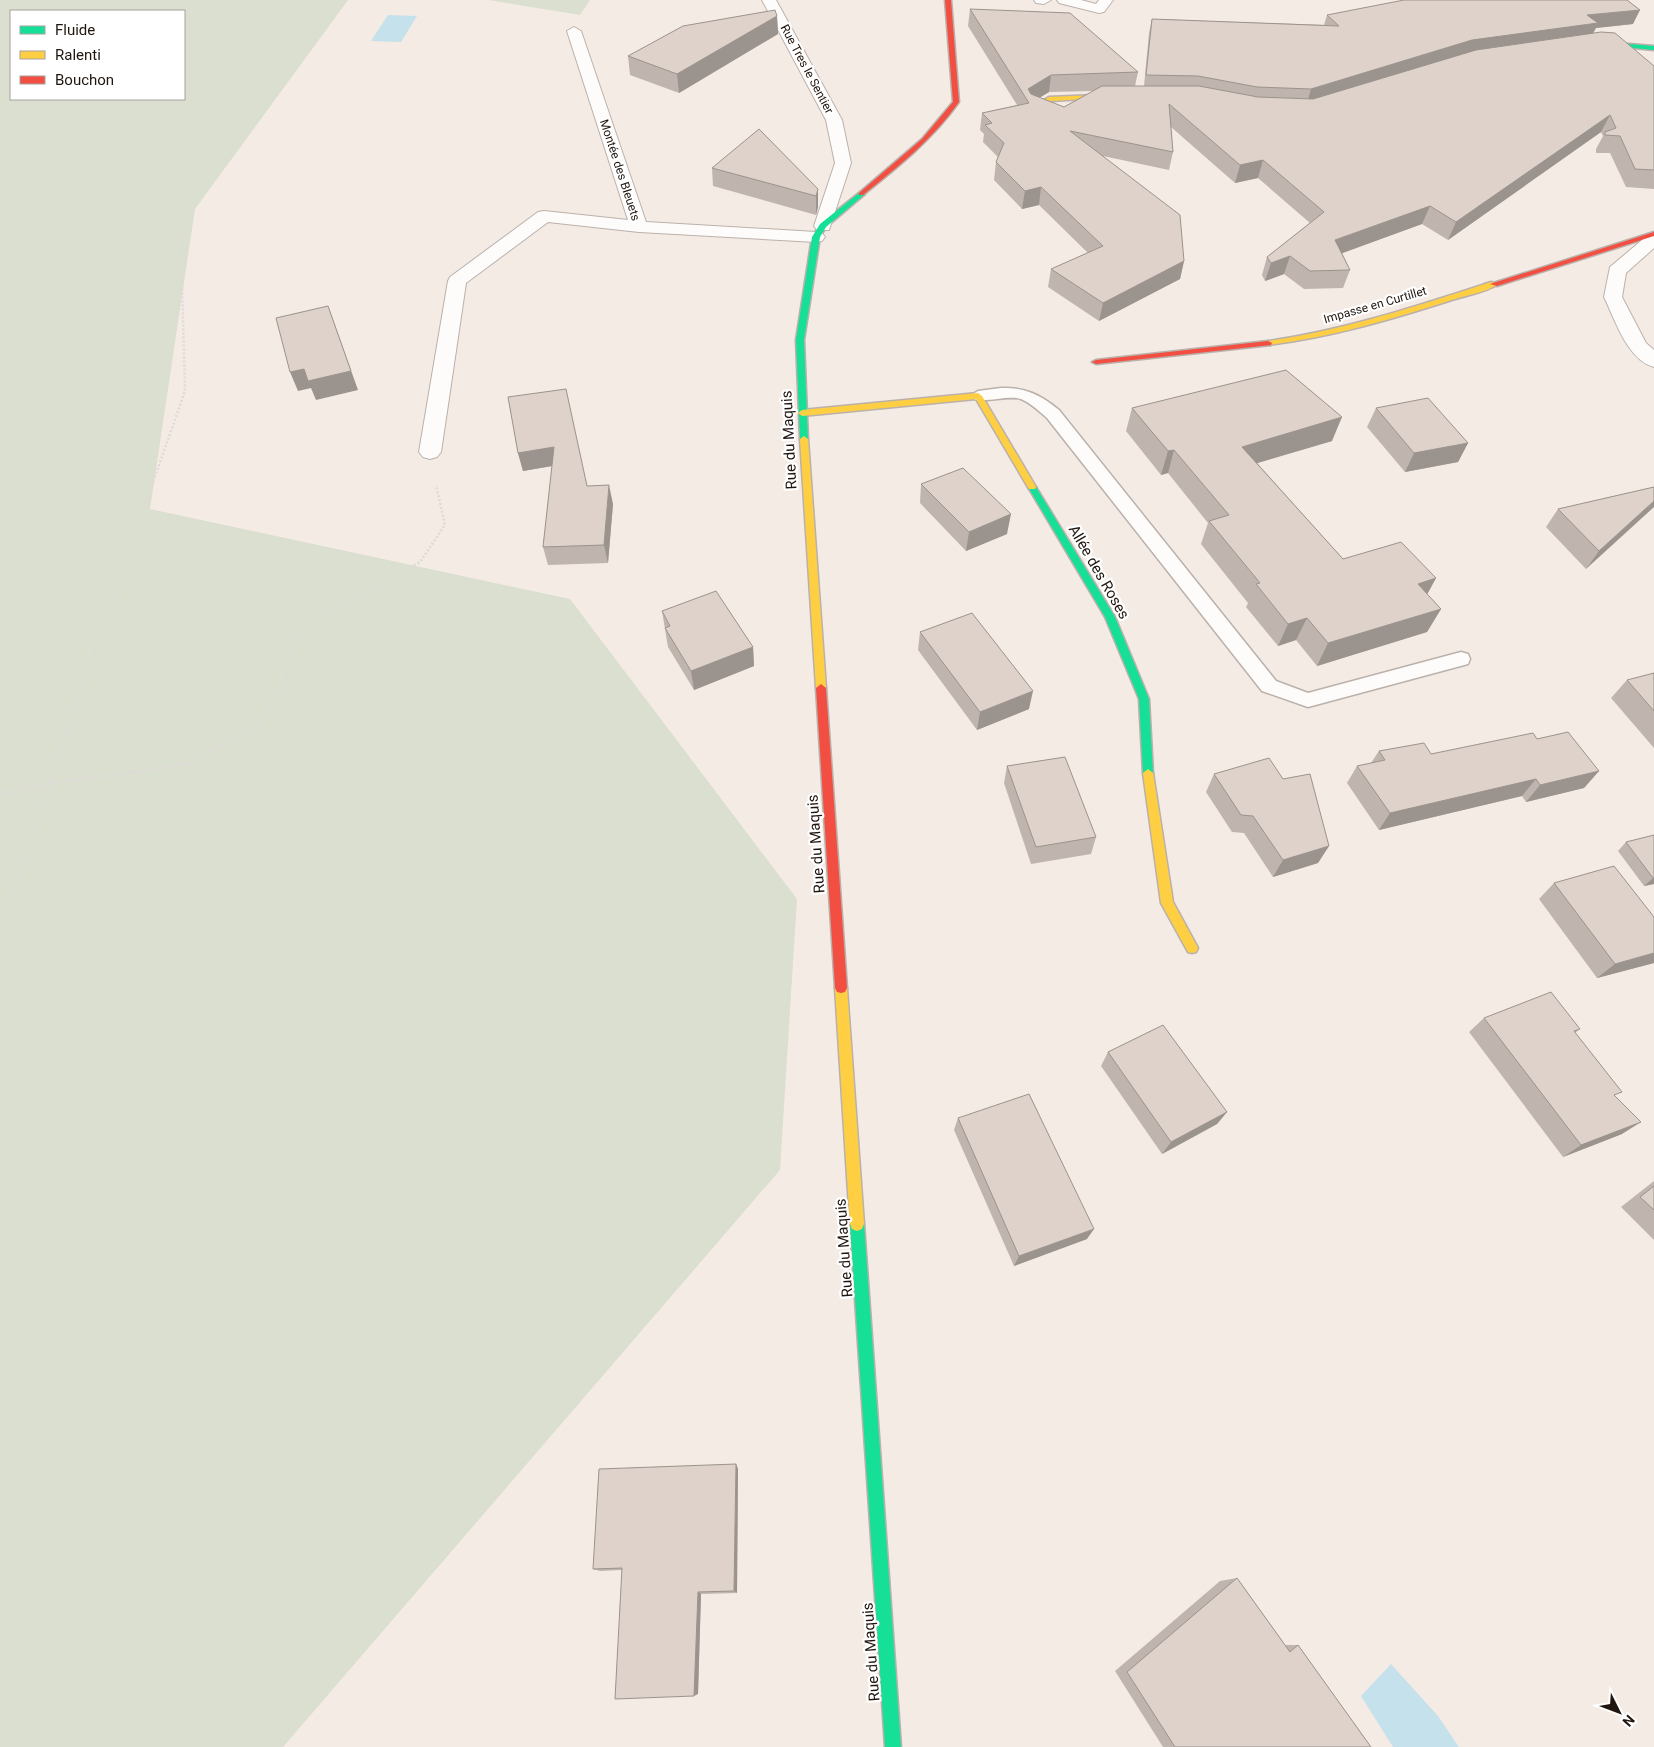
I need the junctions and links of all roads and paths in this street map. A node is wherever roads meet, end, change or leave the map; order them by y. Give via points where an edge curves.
1 (320, 0) edge
2 (769, 0) edge
3 (948, 0) edge
4 (1064, 0) edge
5 (1106, 0) edge
6 (574, 31) dead end
7 (1583, 45) edge
8 (1654, 48) edge
9 (1098, 96) junction
10 (1133, 96) edge
11 (639, 227) junction
12 (819, 232) junction
13 (1654, 234) edge
14 (1654, 239) edge
15 (1654, 361) edge
16 (1096, 362) dead end
17 (978, 396) junction
18 (802, 413) junction
19 (430, 452) joint
20 (1461, 659) dead end
21 (49, 784) junction
22 (0, 794) edge
23 (0, 930) edge
24 (1192, 948) dead end
25 (893, 1747) edge

1 - 21 path via 180,212 185,391
2 - 12 street, Rue Tres le Sentier via 834,120 843,163
3 - 12 street via 956,102 950,113
4 - 5 street via 1099,8
6 - 11 street, Montée des Bleuets
7 - 8 street
9 - 9 street via 1049,98 1035,107 1062,118
9 - 10 street
11 - 12 street, Montée des Bleuets
11 - 19 street via 544,216 457,281
12 - 18 street, Rue du Maquis via 800,340
13 - 16 street, Impasse en Curtillet via 1355,327 1291,341
14 - 15 street via 1617,271 1613,297 1638,346
17 - 18 street
17 - 20 lane via 1014,391 1037,399 1053,414 1269,686 1308,700
17 - 24 street, Allée des Roses via 1110,617 1144,699 1148,772 1167,902
18 - 25 street, Rue du Maquis
19 - 21 path via 445,525 420,562 324,613 289,643 287,682 259,724 188,764
21 - 22 path
21 - 23 path

